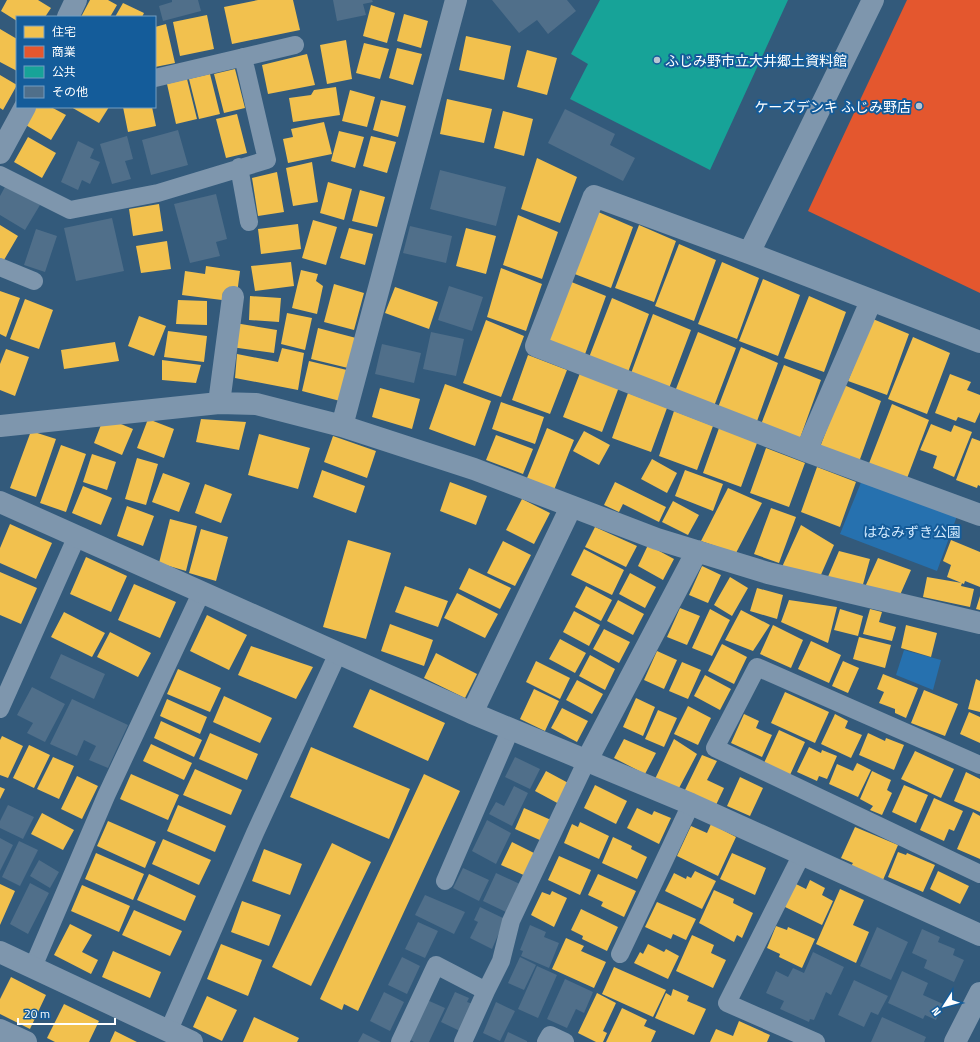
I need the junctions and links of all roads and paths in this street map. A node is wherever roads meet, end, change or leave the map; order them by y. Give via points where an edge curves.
1 (76, 0) edge
2 (456, 0) edge
3 (874, 0) edge
4 (68, 16) edge
5 (295, 45) dead end
6 (243, 57) junction
7 (156, 78) edge
8 (24, 108) edge
9 (5, 131) edge
10 (0, 153) edge
11 (239, 167) junction
12 (0, 175) edge
13 (250, 222) dead end
14 (750, 253) junction
15 (0, 267) edge
16 (34, 281) dead end
17 (233, 297) dead end
18 (871, 301) junction
19 (980, 342) edge
20 (218, 403) junction
21 (0, 426) edge
22 (342, 426) junction
23 (806, 451) junction
24 (0, 502) edge
25 (572, 507) junction
26 (980, 515) edge
27 (77, 536) junction
28 (697, 552) junction
29 (201, 593) junction
30 (980, 623) edge
31 (338, 653) junction
32 (0, 709) edge
33 (472, 713) junction
34 (511, 728) junction
35 (587, 760) junction
36 (980, 765) edge
37 (692, 804) junction
38 (802, 854) junction
39 (980, 874) edge
40 (445, 881) dead end
41 (980, 935) edge
42 (0, 952) edge
43 (620, 954) dead end
44 (33, 967) junction
45 (486, 991) junction
46 (980, 993) edge
47 (0, 1030) edge
48 (169, 1030) junction
49 (26, 1042) edge
50 (192, 1042) edge
51 (400, 1042) edge
52 (463, 1042) edge
53 (546, 1042) edge
54 (565, 1042) edge
55 (816, 1042) edge
56 (955, 1042) edge

1 - 4 street
2 - 22 street
3 - 14 street
5 - 6 lane
6 - 7 lane
6 - 11 lane via 266,160
8 - 9 street
9 - 10 street
11 - 12 lane via 158,193 70,210
11 - 13 lane
14 - 18 street
14 - 23 street via 594,196 536,346
15 - 16 lane
17 - 20 street
18 - 19 street
18 - 23 street
20 - 21 street
20 - 22 street via 256,404
22 - 25 street via 474,469
23 - 26 street
24 - 27 street
25 - 28 street
25 - 33 street
27 - 29 street
27 - 32 lane
28 - 30 street via 768,573
28 - 35 street
29 - 31 street
29 - 44 lane via 106,796
31 - 33 street
31 - 48 lane via 255,833
33 - 34 street
34 - 35 street
34 - 40 lane
35 - 37 street
35 - 45 lane via 511,921 501,961
36 - 39 lane via 757,667 715,748
37 - 38 street
37 - 43 lane
38 - 41 street
38 - 55 lane via 727,1003
42 - 44 street
44 - 48 street
45 - 51 lane via 436,965
45 - 52 lane
46 - 56 street
47 - 49 street
48 - 50 street
53 - 54 lane via 550,1035

